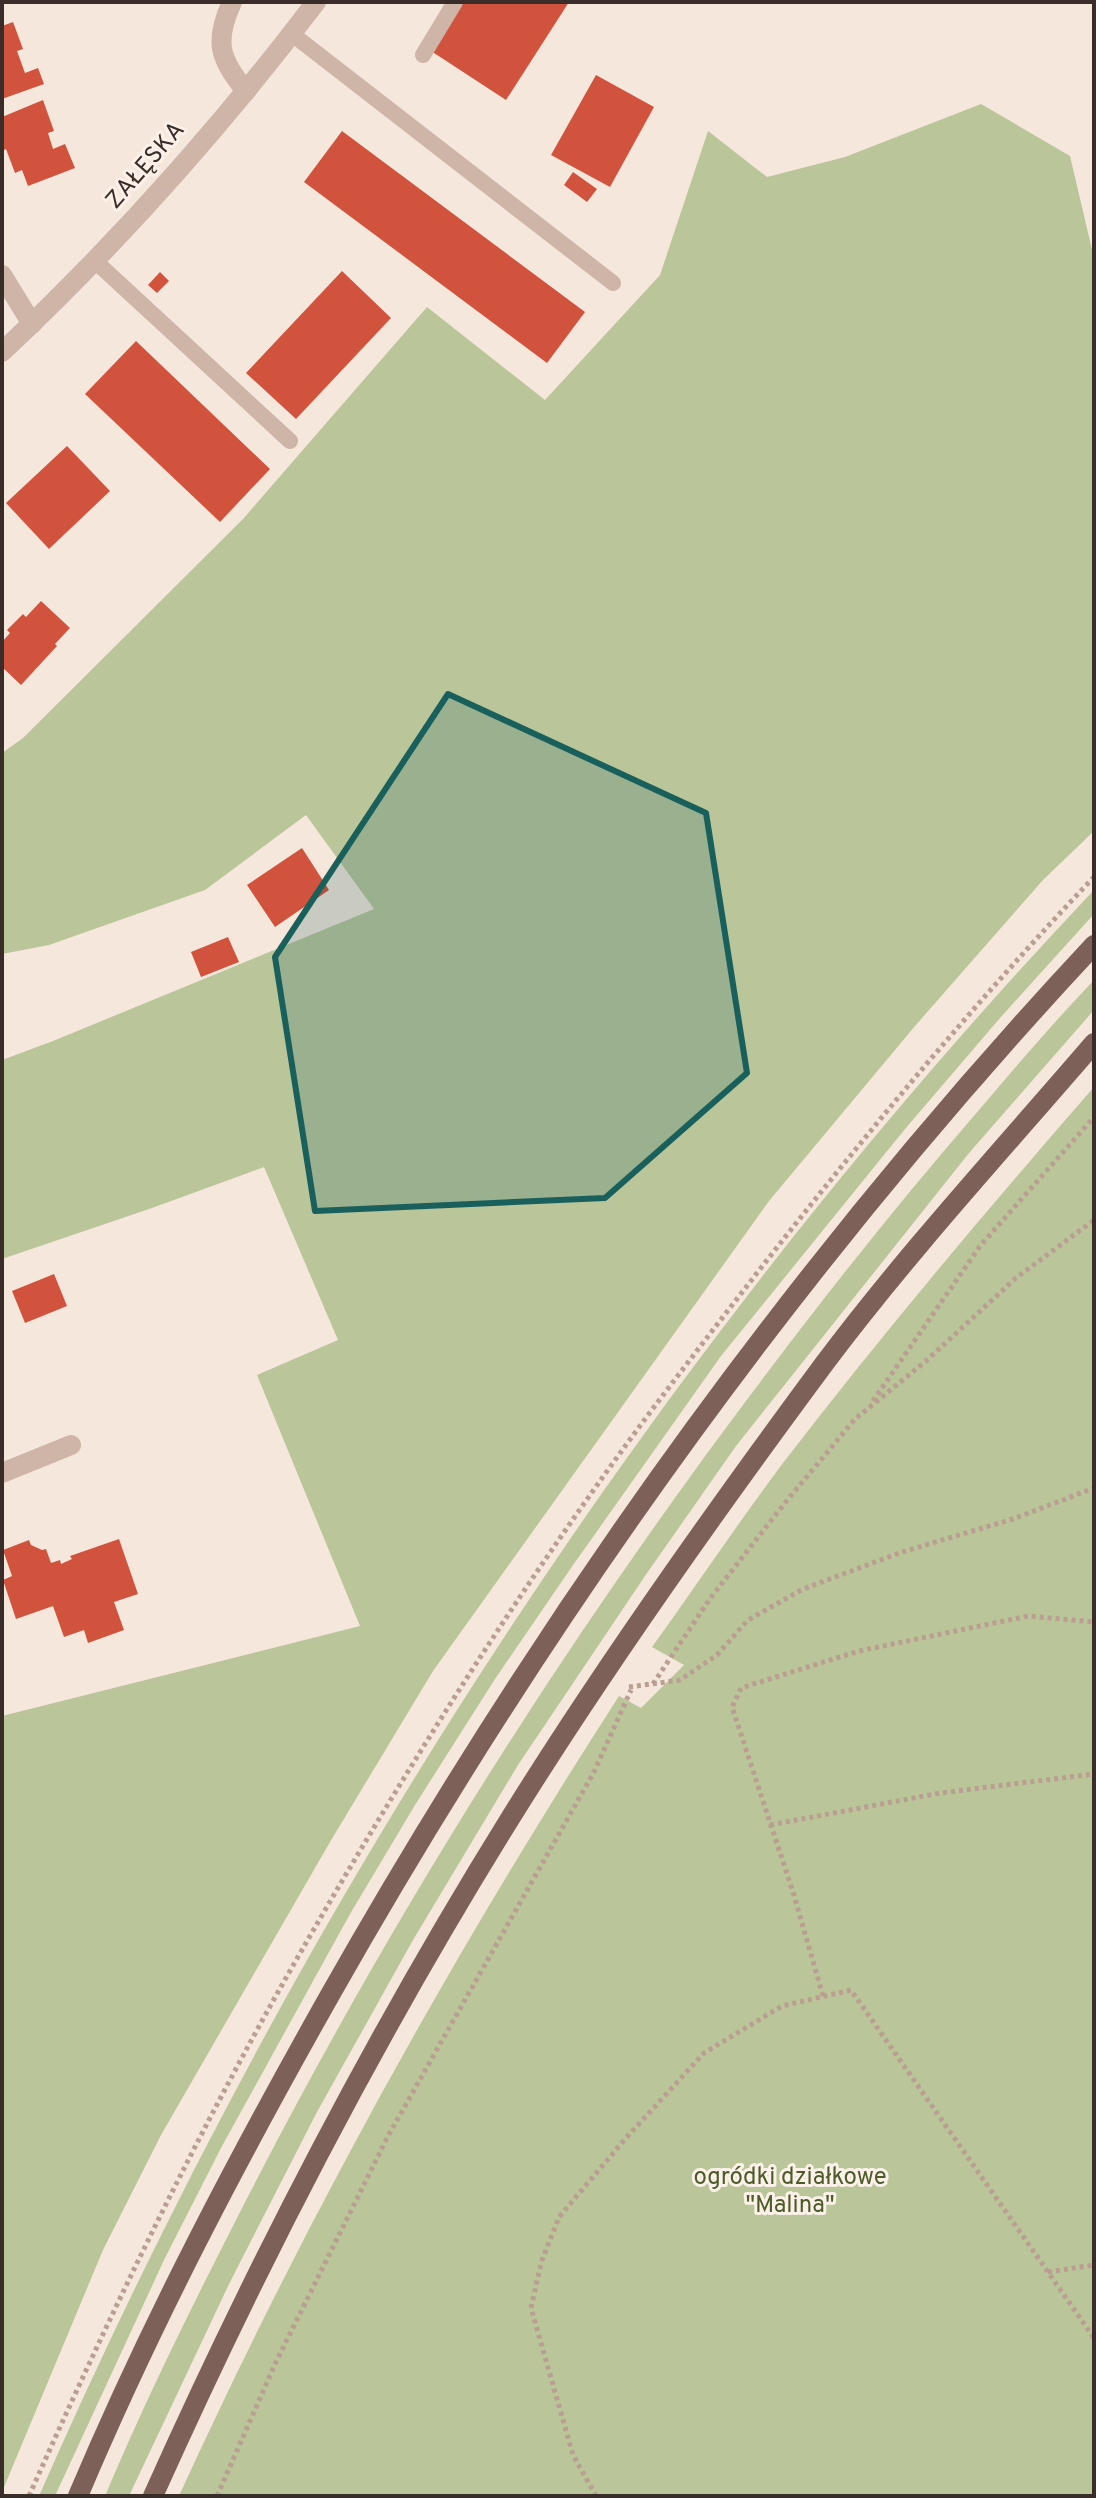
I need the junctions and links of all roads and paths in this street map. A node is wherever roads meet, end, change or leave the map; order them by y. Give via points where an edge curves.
1 (232, 2) edge
2 (316, 2) edge
3 (455, 2) edge
4 (292, 34) junction
5 (423, 55) dead end
6 (246, 91) junction
7 (95, 261) junction
8 (2, 275) edge
9 (613, 283) dead end
10 (32, 324) junction
11 (2, 352) edge
12 (290, 441) dead end
13 (1094, 945) edge
14 (1094, 1043) edge
15 (1094, 1117) edge
16 (1094, 1220) edge
17 (868, 1408) junction
18 (71, 1445) dead end
19 (2, 1473) edge
20 (1094, 1488) edge
21 (1094, 1622) edge
22 (653, 1684) junction
23 (633, 1686) junction
24 (593, 1692) junction
25 (1094, 1774) edge
26 (770, 1825) junction
27 (823, 1996) junction
28 (1094, 2265) edge
29 (1048, 2272) junction
30 (1094, 2338) edge
31 (78, 2496) edge
32 (153, 2496) edge
33 (217, 2496) edge
34 (596, 2496) edge

1 - 6 street via 220,42 224,61
2 - 4 street, ZAŁĘSKA
3 - 5 lane
4 - 6 street, ZAŁĘSKA
4 - 9 lane
6 - 7 street, ZAŁĘSKA
7 - 10 street, ZAŁĘSKA
7 - 12 lane
8 - 10 street
10 - 11 street, ZAŁĘSKA
13 - 31 main road via 859,1213 669,1464 499,1713 383,1901 263,2113
14 - 24 main road via 827,1361
15 - 17 path via 980,1246
16 - 17 path via 1016,1278
17 - 22 path via 709,1600
18 - 19 street
20 - 22 path via 803,1589 748,1620 717,1655 680,1680
21 - 26 path via 1028,1616 859,1651 741,1688 732,1707
22 - 23 path
23 - 24 path
23 - 33 path via 594,1772 388,2136 276,2362
24 - 32 main road via 511,1817 375,2048 251,2287
25 - 26 path via 940,1793
26 - 27 path
27 - 29 path via 851,1990
27 - 34 path via 782,2006 704,2053 559,2217 531,2308 573,2455
28 - 29 path
29 - 30 path

